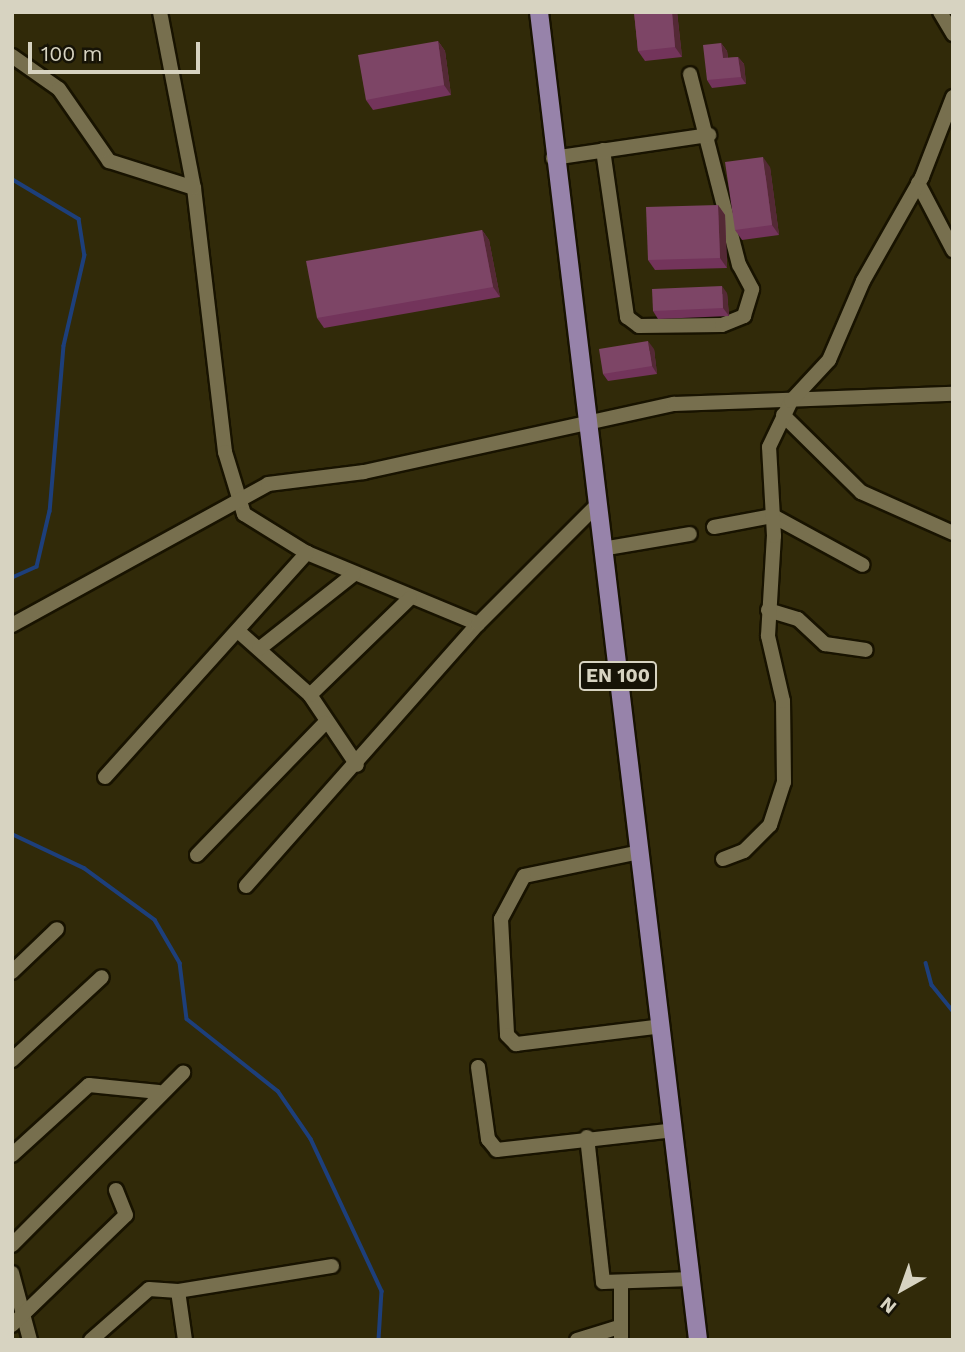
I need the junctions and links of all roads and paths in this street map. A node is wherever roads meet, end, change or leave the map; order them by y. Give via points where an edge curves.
1 (160, 12) edge
2 (539, 12) edge
3 (940, 12) edge
4 (953, 34) edge
5 (12, 56) edge
6 (690, 74) dead end
7 (953, 97) edge
8 (709, 135) junction
9 (603, 150) junction
10 (553, 158) junction
11 (918, 183) junction
12 (194, 188) junction
13 (953, 250) edge
14 (953, 394) edge
15 (791, 401) junction
16 (783, 415) junction
17 (587, 418) junction
18 (238, 500) junction
19 (597, 505) junction
20 (773, 516) junction
21 (714, 527) dead end
22 (690, 534) dead end
23 (953, 534) edge
24 (602, 549) junction
25 (307, 553) junction
26 (863, 565) dead end
27 (354, 573) junction
28 (410, 598) junction
29 (768, 611) junction
30 (478, 624) junction
31 (12, 625) edge
32 (238, 631) junction
33 (259, 649) junction
34 (866, 650) dead end
35 (310, 695) junction
36 (325, 723) junction
37 (357, 765) junction
38 (105, 777) dead end
39 (640, 852) junction
40 (197, 855) dead end
41 (723, 859) dead end
42 (246, 886) dead end
43 (57, 929) dead end
44 (12, 972) edge
45 (102, 977) dead end
46 (662, 1026) junction
47 (12, 1060) edge
48 (478, 1067) dead end
49 (183, 1073) dead end
50 (159, 1092) junction
51 (674, 1130) junction
52 (587, 1137) junction
53 (12, 1155) edge
54 (116, 1190) dead end
55 (12, 1245) edge
56 (332, 1266) dead end
57 (12, 1273) edge
58 (692, 1279) junction
59 (621, 1284) junction
60 (178, 1291) junction
61 (26, 1314) junction
62 (12, 1325) edge
63 (620, 1333) edge
64 (30, 1340) edge
65 (91, 1340) edge
66 (185, 1340) edge
67 (577, 1340) edge
68 (698, 1340) edge

1 - 12 street
2 - 10 main road, EN 100
3 - 4 street
5 - 12 street via 60,89 109,161
6 - 8 street
7 - 11 street
8 - 9 street
8 - 9 street via 739,265 752,289 744,316 722,325 639,326 627,317
9 - 10 street
10 - 17 main road, EN 100
11 - 13 street
11 - 15 street via 863,281 829,360
12 - 18 street via 205,318
14 - 15 street
15 - 16 street
15 - 17 street via 740,398
16 - 20 street via 769,447
16 - 23 street via 861,492
17 - 18 street via 458,454 268,484
17 - 19 main road, EN 100
18 - 25 street via 244,514
18 - 31 street
19 - 24 main road, EN 100
19 - 30 street
20 - 21 street
20 - 26 street
20 - 29 street
22 - 24 street
24 - 39 main road, EN 100
25 - 27 street
25 - 32 street
27 - 28 street
27 - 33 street
28 - 30 street
28 - 35 street
29 - 34 street via 798,619 825,644
29 - 41 street via 783,701 784,782 770,825 744,851
30 - 37 street
32 - 33 street
32 - 38 street
33 - 35 street
35 - 36 street
36 - 37 street
36 - 40 street
37 - 42 street
39 - 46 main road, EN 100
39 - 46 street via 524,876 501,919 507,1035 516,1044
43 - 44 street
45 - 47 street
46 - 51 main road, EN 100
48 - 52 street via 488,1139 497,1150
49 - 50 street
50 - 53 street via 89,1085
50 - 55 street via 142,1121
51 - 52 street
51 - 58 main road, EN 100
52 - 59 street via 602,1279
54 - 61 street via 126,1215
56 - 60 street
57 - 61 street
58 - 59 street
58 - 68 main road, EN 100
59 - 63 street
60 - 65 street via 149,1289
60 - 66 street
61 - 62 street
61 - 64 street
63 - 67 street

